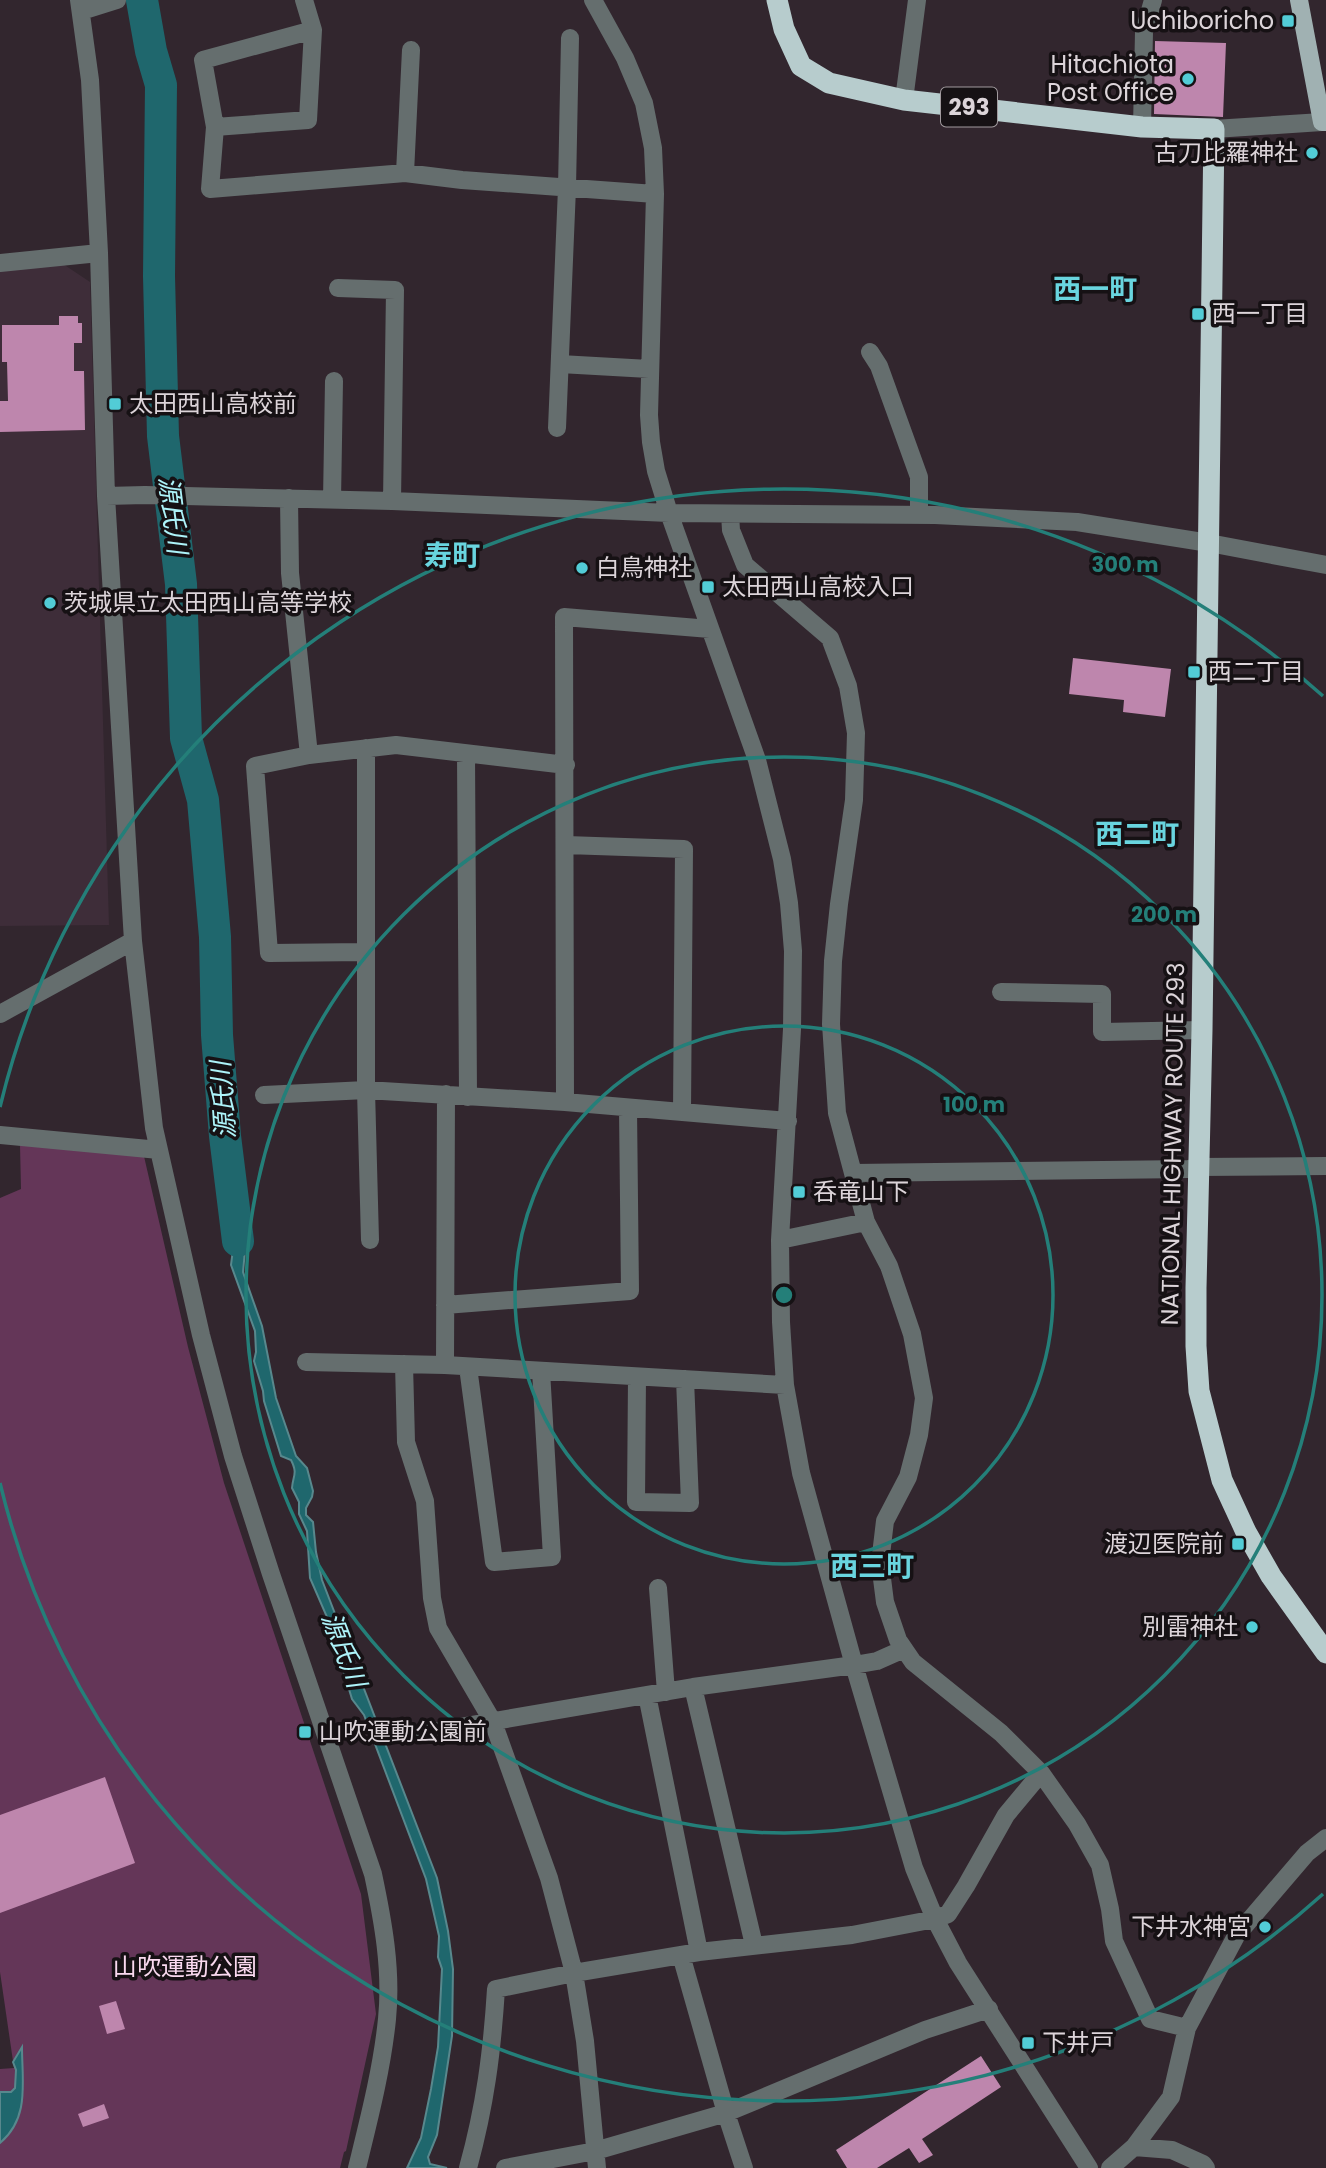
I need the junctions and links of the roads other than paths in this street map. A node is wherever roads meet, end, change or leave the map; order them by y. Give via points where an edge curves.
1 (117, 0) edge
2 (304, 0) edge
3 (593, 0) edge
4 (777, 0) edge
5 (917, 0) edge
6 (1153, 0) edge
7 (1299, 0) edge
8 (80, 5) edge
9 (313, 30) junction
10 (570, 38) dead end
11 (411, 50) dead end
12 (904, 100) junction
13 (1324, 122) edge
14 (215, 127) junction
15 (1142, 127) junction
16 (1214, 129) junction
17 (405, 173) junction
18 (567, 188) junction
19 (655, 194) junction
20 (99, 253) junction
21 (0, 263) edge
22 (338, 288) dead end
23 (870, 352) dead end
24 (560, 364) junction
25 (649, 369) junction
26 (334, 381) dead end
27 (557, 428) dead end
28 (106, 496) junction
29 (289, 498) junction
30 (332, 500) junction
31 (391, 501) junction
32 (669, 513) junction
33 (730, 514) junction
34 (919, 515) junction
35 (1209, 543) junction
36 (1326, 565) edge
37 (710, 629) junction
38 (366, 748) junction
39 (466, 754) junction
40 (309, 755) junction
41 (566, 765) junction
42 (566, 845) junction
43 (133, 942) junction
44 (366, 952) junction
45 (1001, 992) dead end
46 (0, 1014) edge
47 (1202, 1030) junction
48 (366, 1090) junction
49 (446, 1094) junction
50 (264, 1095) dead end
51 (468, 1097) junction
52 (565, 1102) junction
53 (628, 1108) junction
54 (682, 1112) junction
55 (788, 1121) junction
56 (0, 1135) edge
57 (159, 1150) junction
58 (1326, 1166) edge
59 (1197, 1167) junction
60 (853, 1173) junction
61 (866, 1223) junction
62 (370, 1240) dead end
63 (780, 1240) junction
64 (446, 1306) junction
65 (306, 1363) dead end
66 (404, 1364) junction
67 (445, 1365) junction
68 (468, 1367) junction
69 (541, 1371) junction
70 (637, 1377) junction
71 (685, 1380) junction
72 (785, 1385) junction
73 (658, 1588) dead end
74 (904, 1649) junction
75 (1326, 1653) edge
76 (854, 1665) junction
77 (693, 1687) junction
78 (666, 1692) junction
79 (647, 1695) junction
80 (493, 1722) junction
81 (419, 1734) dead end
82 (1041, 1773) junction
83 (1326, 1838) edge
84 (935, 1919) junction
85 (754, 1945) junction
86 (690, 1953) junction
87 (573, 1973) junction
88 (989, 2009) junction
89 (1187, 2028) junction
90 (726, 2113) junction
91 (1134, 2147) junction
92 (596, 2159) edge
93 (357, 2168) edge
94 (468, 2168) edge
95 (505, 2168) edge
96 (744, 2168) edge
97 (1089, 2168) edge
98 (1110, 2168) edge
99 (1206, 2168) edge

1 - 8 street
2 - 9 street
3 - 19 street via 644,103 653,148
4 - 12 highway, 293 via 801,65 829,83
5 - 12 street
6 - 15 street via 1144,32
7 - 13 main road
8 - 20 street via 90,80
9 - 14 street via 203,60
9 - 14 street via 308,120
10 - 18 street
11 - 17 street
12 - 15 highway, 293
13 - 16 street
14 - 17 street via 210,189
15 - 16 highway, 293
16 - 35 highway, NATIONAL HIGHWAY ROUTE 293
17 - 18 street
18 - 19 street
18 - 24 street
19 - 25 street
20 - 21 street
20 - 28 street
22 - 31 street via 395,290
23 - 34 street via 919,477
24 - 25 street
24 - 27 street
25 - 32 street via 651,442
26 - 30 street
28 - 29 street
28 - 43 street
29 - 30 street
29 - 40 street via 290,573
30 - 31 street
31 - 32 street
32 - 33 street
32 - 37 street
33 - 34 street
33 - 60 street via 731,530 746,565 830,638 848,685 856,733 854,800 834,950 831,1024 837,1113
34 - 35 street via 1077,522
35 - 36 street
35 - 47 highway, NATIONAL HIGHWAY ROUTE 293
37 - 41 street via 564,617
37 - 55 street via 757,760 789,903 793,964
38 - 39 street via 396,745
38 - 40 street
38 - 44 street
39 - 41 street
39 - 51 street
40 - 44 street via 255,766 269,953
41 - 42 street
42 - 52 street
42 - 54 street via 684,849
43 - 46 street
43 - 57 street
44 - 48 street
45 - 47 street via 1102,994 1102,1032
47 - 59 highway, NATIONAL HIGHWAY ROUTE 293
48 - 49 street
48 - 50 street
48 - 62 street
49 - 51 street
49 - 64 street
51 - 52 street
52 - 53 street
53 - 54 street
53 - 64 street via 630,1291
54 - 55 street
55 - 63 street
56 - 57 street
57 - 93 street via 233,1456 373,1874 383,1922 387,2018
58 - 59 street
59 - 60 street
59 - 75 highway, NATIONAL HIGHWAY ROUTE 293 via 1196,1346 1208,1433 1222,1480 1246,1532
60 - 61 street
61 - 63 street
61 - 74 street via 889,1266 912,1334 924,1398 908,1477 885,1521 880,1563 885,1602
63 - 72 street
64 - 67 street
65 - 66 street
66 - 67 street
66 - 80 street via 407,1442 425,1501 438,1628
67 - 68 street
68 - 69 street
68 - 69 street via 494,1562 552,1557
69 - 70 street
70 - 71 street
70 - 71 street via 636,1502 690,1503
71 - 72 street
72 - 76 street via 801,1473
73 - 78 street
74 - 76 street
74 - 82 street via 913,1662 1001,1733
76 - 77 street
76 - 84 street via 914,1868
77 - 78 street
77 - 85 street
78 - 79 street
79 - 80 street
79 - 86 street
80 - 81 street
80 - 87 street via 549,1878
82 - 84 street via 1006,1815 948,1914
82 - 89 street via 1100,1865 1114,1941 1150,2019
83 - 89 street via 1307,1853 1236,1936
84 - 85 street via 852,1935
84 - 88 street
85 - 86 street
86 - 87 street
86 - 90 street
87 - 92 street via 585,2041
87 - 94 street via 496,1989 488,2085
88 - 90 street via 925,2030
88 - 97 street
89 - 91 street via 1171,2097
90 - 92 street
90 - 96 street
91 - 98 street
91 - 99 street via 1172,2150
92 - 95 street

